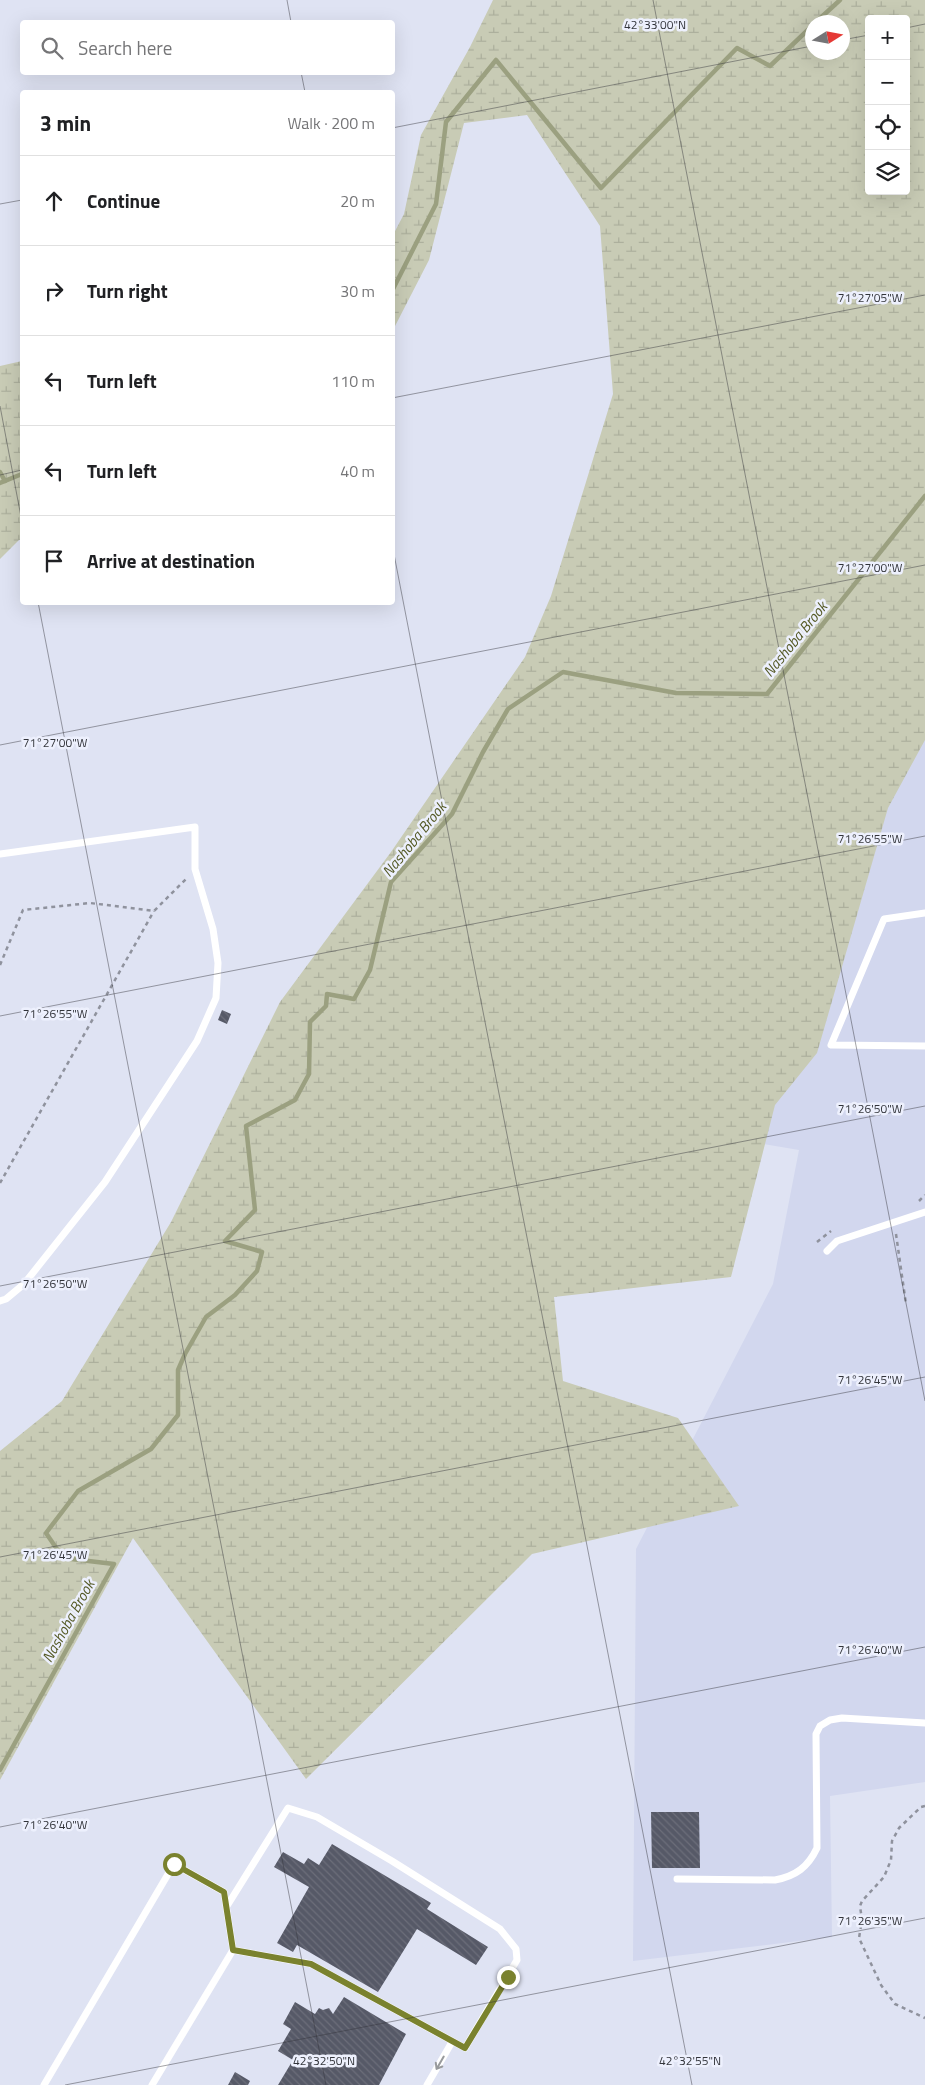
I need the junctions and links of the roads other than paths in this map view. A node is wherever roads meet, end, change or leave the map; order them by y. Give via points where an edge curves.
1 (0, 854) edge
2 (925, 913) edge
3 (925, 1046) edge
4 (925, 1212) edge
5 (827, 1250) dead end
6 (0, 1301) edge
7 (925, 1723) edge
8 (677, 1879) dead end
9 (227, 1906) junction
10 (233, 1950) junction
11 (452, 2042) junction
12 (44, 2085) edge
13 (152, 2085) edge
14 (427, 2085) edge

1 - 6 lane via 195,827 195,869 213,928 218,963 216,998 196,1041 105,1182 24,1284
2 - 3 lane via 884,918 831,1045
4 - 5 lane via 837,1241
7 - 8 lane via 842,1718 820,1726 816,1734 815,1754 817,1848 812,1859 800,1871 775,1880
9 - 10 lane
9 - 11 lane via 288,1808 317,1818 392,1861 500,1929 516,1949 517,1960 465,2048
9 - 12 lane via 224,1892 174,1864
10 - 11 lane via 311,1964
10 - 13 lane
11 -> 14 lane

